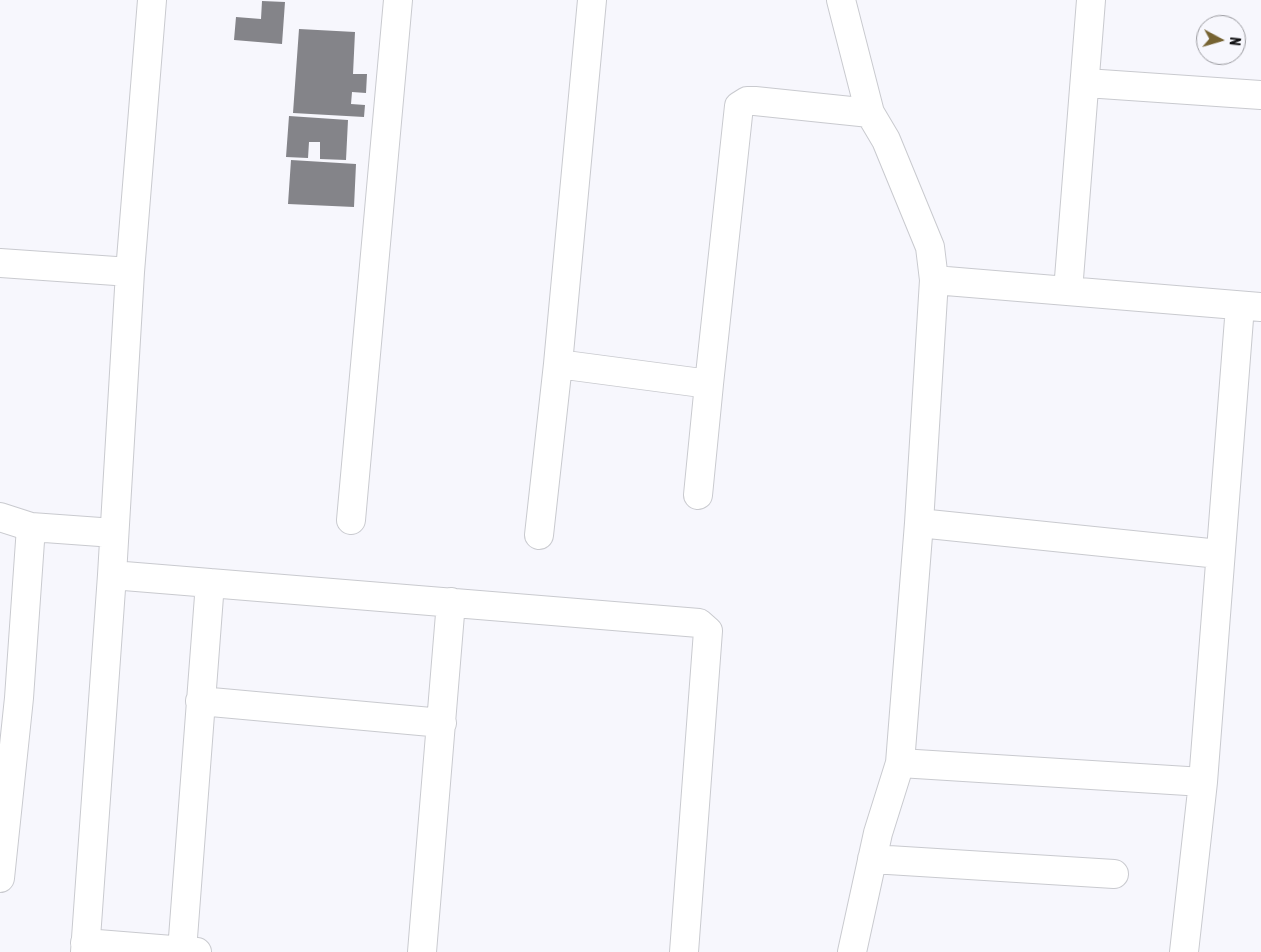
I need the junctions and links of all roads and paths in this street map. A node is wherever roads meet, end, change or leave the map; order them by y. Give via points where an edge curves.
1 (152, 0) edge
2 (398, 0) edge
3 (592, 0) edge
4 (841, 0) edge
5 (1091, 0) edge
6 (1086, 83) junction
7 (1261, 95) edge
8 (870, 112) junction
9 (0, 263) edge
10 (130, 272) junction
11 (934, 280) junction
12 (1068, 291) junction
13 (1250, 306) edge
14 (558, 364) junction
15 (709, 384) junction
16 (698, 495) dead end
17 (0, 517) edge
18 (351, 520) dead end
19 (919, 523) junction
20 (31, 527) junction
21 (114, 533) junction
22 (540, 535) dead end
23 (1220, 554) junction
24 (112, 575) junction
25 (210, 583) junction
26 (451, 602) junction
27 (9, 696) edge
28 (200, 701) junction
29 (442, 723) junction
30 (900, 763) junction
31 (1203, 782) junction
32 (872, 859) junction
33 (1114, 874) dead end
34 (0, 878) edge
35 (85, 948) edge
36 (189, 951) edge
37 (422, 952) edge
38 (684, 952) edge
39 (852, 952) edge
40 (1184, 952) edge

1 - 10 street
2 - 18 street
3 - 14 street
4 - 8 street
5 - 6 street
6 - 7 street
6 - 12 street
8 - 11 street via 886,140 930,246
8 - 15 street via 755,101 739,106
9 - 10 street
10 - 21 street
11 - 12 street
11 - 19 street
12 - 13 street
13 - 23 street
14 - 15 street
14 - 22 street
15 - 16 street
17 - 20 street
19 - 23 street
19 - 30 street
20 - 21 street
20 - 27 street
21 - 24 street
23 - 31 street
24 - 25 street
24 - 35 street
25 - 26 street
25 - 28 street
26 - 29 street
26 - 38 street via 682,620 699,623 708,631
27 - 34 street
28 - 29 street
28 - 36 street
29 - 37 street
30 - 31 street
30 - 32 street
31 - 40 street
32 - 33 street
32 - 39 street
35 - 36 street

